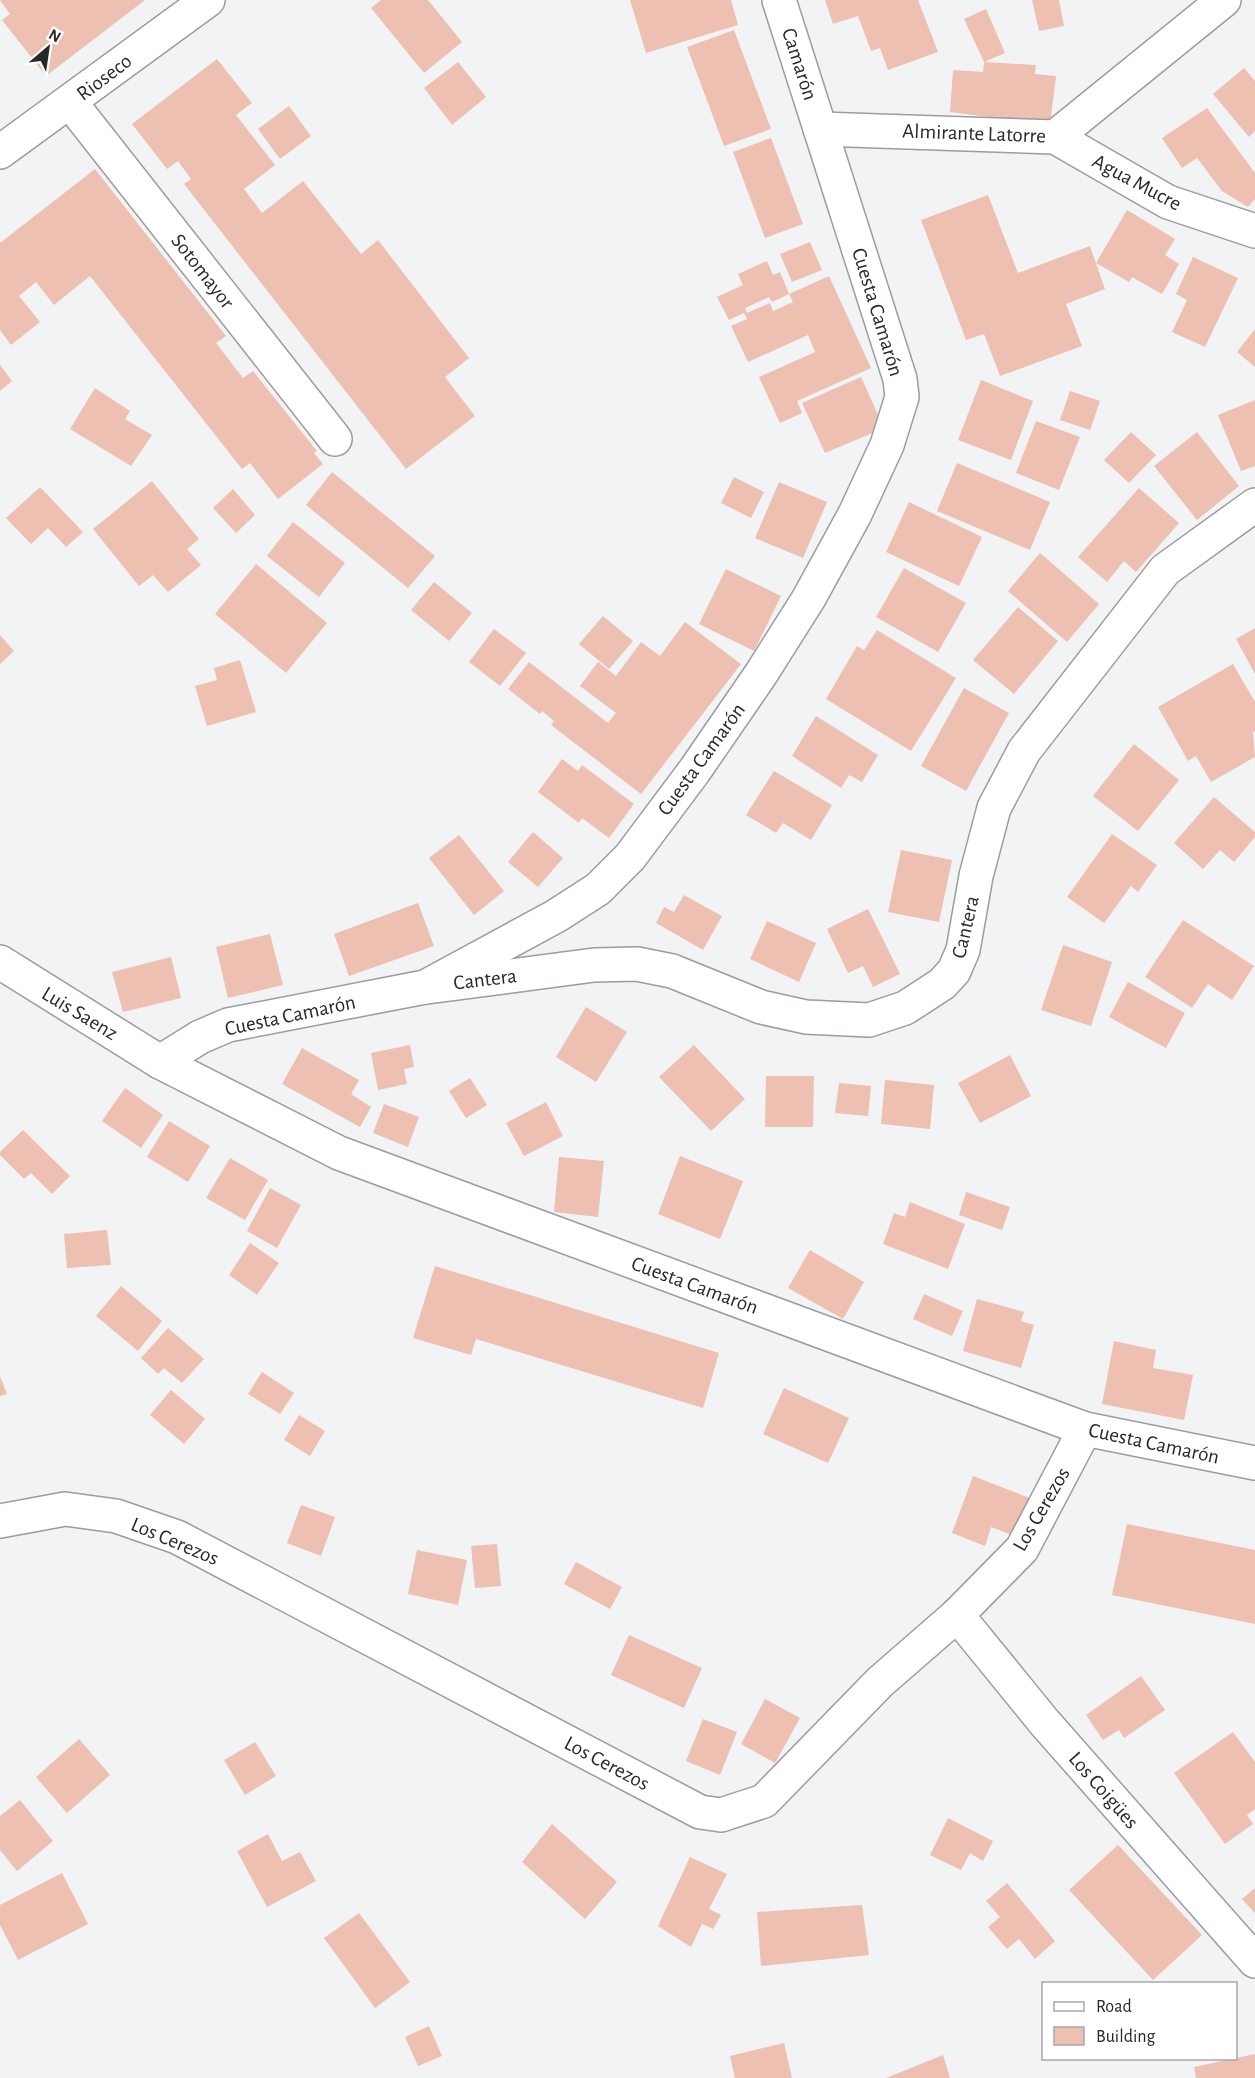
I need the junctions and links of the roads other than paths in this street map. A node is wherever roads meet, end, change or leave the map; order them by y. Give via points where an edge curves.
1 (207, 0) edge
2 (779, 0) edge
3 (1224, 0) edge
4 (70, 102) junction
5 (820, 129) junction
6 (1055, 137) junction
7 (0, 152) edge
8 (1168, 202) junction
9 (1255, 231) edge
10 (1255, 250) edge
11 (335, 439) dead end
12 (1255, 505) edge
13 (0, 962) edge
14 (425, 987) junction
15 (160, 1062) junction
16 (1085, 1429) junction
17 (1255, 1463) edge
18 (0, 1521) edge
19 (957, 1615) junction
20 (1255, 1961) edge

1 - 4 street, Rioseco
2 - 5 street, Camarón
3 - 6 street, Almirante Latorre
4 - 7 street, Rioseco
4 - 11 street, Sotomayor
5 - 6 street, Almirante Latorre
5 - 14 street, Cuesta Camarón via 900,379 902,396 886,445 855,514 761,674 630,857 598,889 564,911
6 - 8 street, Agua Mucre
8 - 9 street, Agua Mucre
8 - 10 street
12 - 14 street, Cantera via 1165,570 1024,751 994,808 980,853 963,950 954,971 942,984 905,1008 869,1020 806,1017 761,1007 672,970 637,964 594,965
13 - 15 street, Luis Saenz
14 - 15 street, Cuesta Camarón via 228,1025
15 - 16 street, Cuesta Camarón via 339,1153
16 - 17 street, Cuesta Camarón
16 - 19 street, Los Cerezos via 1022,1549
18 - 19 street, Los Cerezos via 65,1509 116,1516 177,1537 700,1812 721,1815 764,1801 880,1682
19 - 20 street, Los Coigües via 1045,1723

